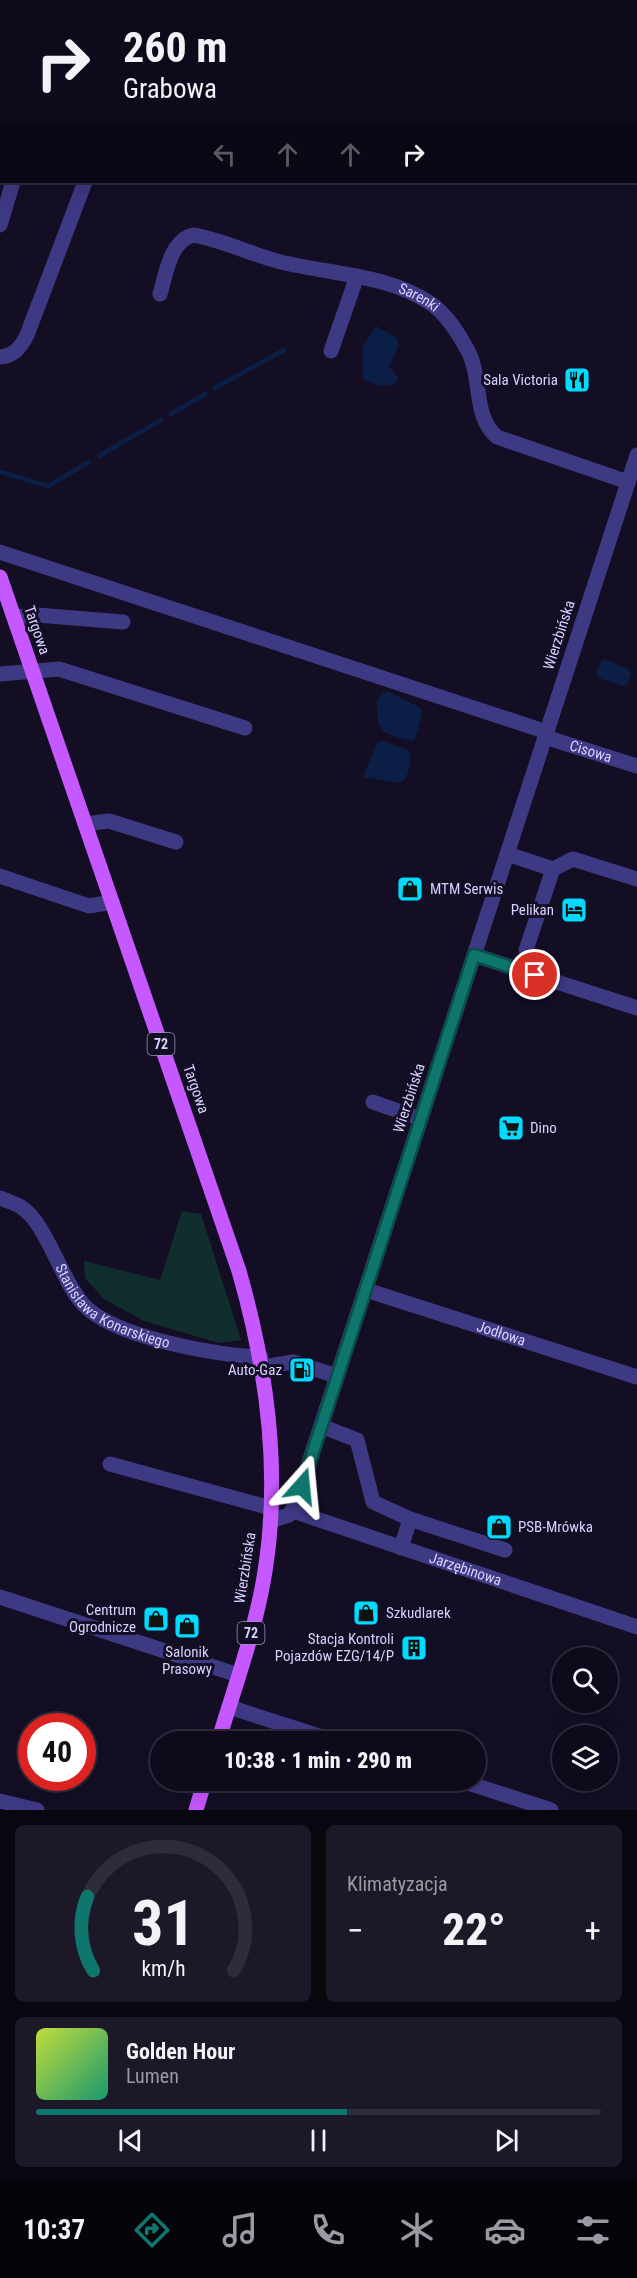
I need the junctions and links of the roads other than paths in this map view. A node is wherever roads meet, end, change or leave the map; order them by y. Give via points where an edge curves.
1 (13, 183) edge
2 (85, 183) edge
3 (1, 216) edge
4 (357, 276) junction
5 (160, 294) dead end
6 (332, 351) dead end
7 (0, 357) edge
8 (637, 455) edge
9 (630, 489) edge
10 (0, 552) edge
11 (0, 577) edge
12 (14, 617) junction
13 (123, 622) dead end
14 (33, 671) junction
15 (0, 674) edge
16 (245, 728) dead end
17 (546, 734) junction
18 (637, 766) edge
19 (85, 824) junction
20 (176, 842) dead end
21 (507, 854) junction
22 (553, 869) junction
23 (0, 876) edge
24 (637, 879) edge
25 (112, 902) junction
26 (526, 950) dead end
27 (474, 955) junction
28 (637, 1008) edge
29 (373, 1102) dead end
30 (421, 1119) junction
31 (0, 1198) edge
32 (366, 1290) junction
33 (262, 1362) junction
34 (337, 1376) junction
35 (637, 1377) edge
36 (321, 1426) junction
37 (110, 1464) dead end
38 (292, 1511) junction
39 (271, 1514) junction
40 (410, 1519) junction
41 (400, 1548) junction
42 (504, 1550) dead end
43 (0, 1598) edge
44 (637, 1627) edge
45 (238, 1674) junction
46 (229, 1707) junction
47 (221, 1731) edge
48 (304, 1731) edge
49 (486, 1789) edge
50 (202, 1791) edge
51 (0, 1801) edge
52 (37, 1810) edge
53 (197, 1810) edge
54 (551, 1810) edge

1 - 3 street
2 - 7 street via 22,346
4 - 5 street, Sarenki via 284,262 193,235 181,239 175,248
4 - 6 street
4 - 9 street, Sarenki via 430,303 452,325 469,351 484,420 497,437
8 - 9 street, Wierzbińska
9 - 17 street, Wierzbińska
10 - 17 street, Cisowa
11 - 12 main road, Targowa / 72
12 - 13 street via 37,615
12 - 14 main road, Targowa / 72
14 - 15 street
14 - 16 street via 59,669
14 - 19 main road, Targowa / 72
17 - 18 street, Cisowa
17 - 21 street, Wierzbińska
19 - 20 street via 109,821
19 - 25 main road, Targowa / 72
21 - 22 street
21 - 27 street, Wierzbińska
22 - 24 street via 573,858
22 - 26 street
23 - 25 street via 89,906
25 - 33 main road, Targowa / 72 via 239,1271
27 - 28 street
27 - 30 street, Wierzbińska
29 - 30 street
30 - 32 street, Wierzbińska
31 - 33 street, Stanisława Konarskiego via 23,1208 84,1306 106,1322 207,1352
32 - 34 street, Wierzbińska
32 - 35 street, Jodłowa
33 - 34 street, Stanisława Konarskiego via 293,1362
33 - 39 main road, Targowa / 72 via 271,1444
34 - 36 street, Wierzbińska
36 - 38 street, Wierzbińska
36 - 40 street via 357,1440 373,1502
37 - 39 street
38 - 39 street, Wierzbińska via 284,1518
38 - 41 street, Jarzębinowa
39 - 45 main road, Wierzbińska / 72 via 261,1593
40 - 41 street
40 - 42 street
41 - 44 street, Jarzębinowa
43 - 45 street
45 - 46 main road, Wierzbińska / 72
46 - 47 main road, Wierzbińska / 72
46 - 48 street
49 - 54 street
50 - 53 main road
51 - 52 street

